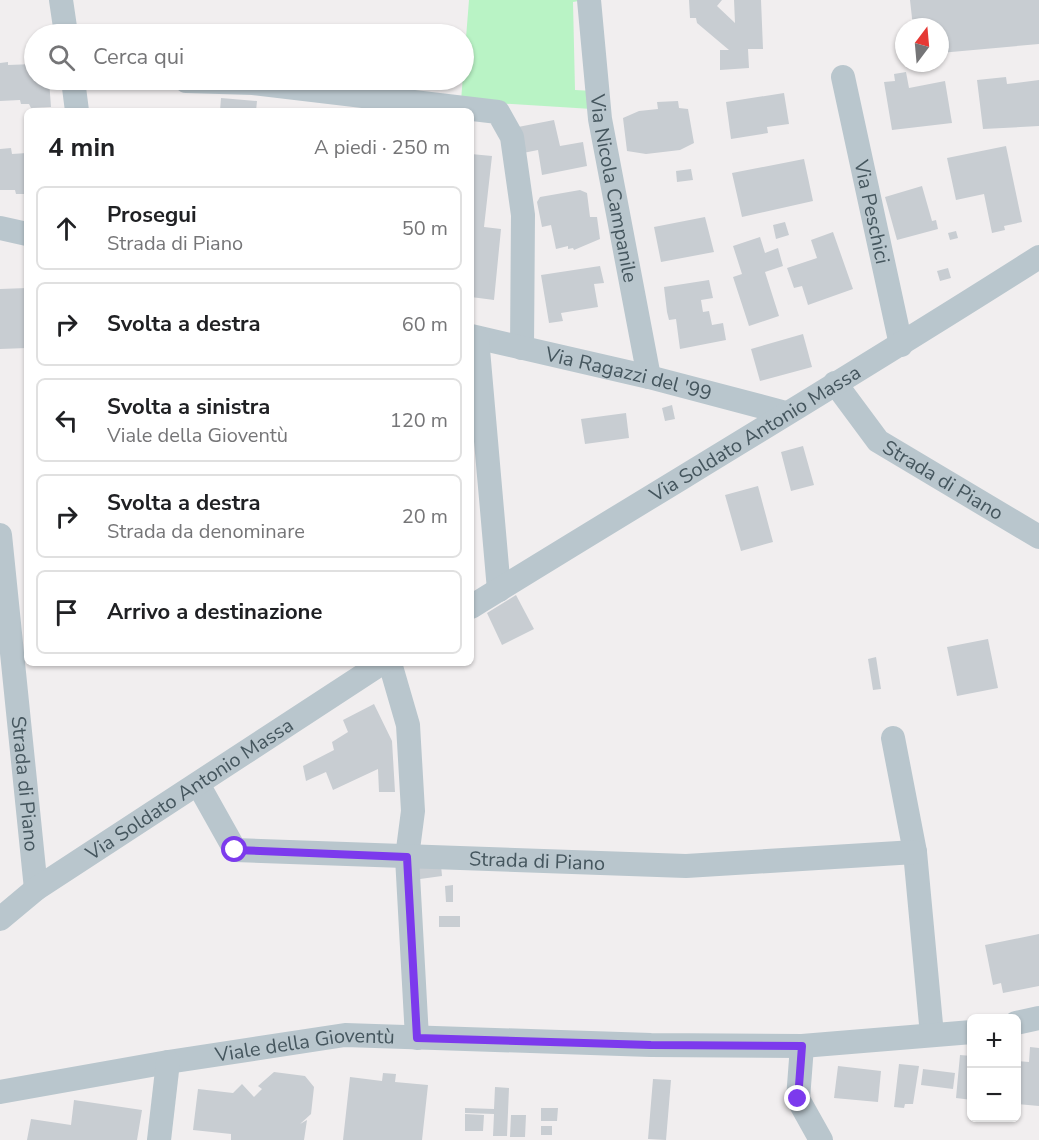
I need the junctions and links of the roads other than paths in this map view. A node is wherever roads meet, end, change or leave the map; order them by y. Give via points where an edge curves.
1 (61, 0) edge
2 (590, 0) edge
3 (65, 24) edge
4 (843, 77) dead end
5 (74, 90) edge
6 (318, 90) edge
7 (77, 108) edge
8 (465, 108) edge
9 (474, 109) edge
10 (0, 228) edge
11 (24, 233) edge
12 (1039, 257) edge
13 (474, 337) edge
14 (901, 345) junction
15 (522, 348) junction
16 (649, 377) junction
17 (835, 383) junction
18 (786, 413) junction
19 (0, 536) edge
20 (1039, 537) edge
21 (499, 590) junction
22 (474, 606) edge
23 (377, 666) edge
24 (391, 666) edge
25 (893, 738) dead end
26 (198, 784) junction
27 (915, 852) junction
28 (407, 857) junction
29 (36, 889) junction
30 (0, 919) edge
31 (1039, 1018) edge
32 (1021, 1022) edge
33 (967, 1032) edge
34 (932, 1035) junction
35 (417, 1038) junction
36 (802, 1046) junction
37 (168, 1062) junction
38 (0, 1092) edge
39 (159, 1140) edge
40 (821, 1140) edge

1 - 3 street
2 - 16 street, Via Nicola Campanile via 600,119
4 - 14 street, Via Peschici
5 - 7 street
6 - 8 street
9 - 15 street via 498,112 512,137 523,215
10 - 11 street
12 - 14 street, Via Soldato Antonio Massa
13 - 15 street, Via Ragazzi del '99
13 - 21 street
14 - 17 street, Via Soldato Antonio Massa
15 - 16 street, Via Ragazzi del '99
16 - 18 street, Via Ragazzi del '99
17 - 18 street, Via Soldato Antonio Massa
17 - 20 street, Strada di Piano via 878,441
18 - 21 street, Via Soldato Antonio Massa
19 - 29 street, Strada di Piano
21 - 22 street, Via Soldato Antonio Massa
23 - 26 street, Via Soldato Antonio Massa
24 - 28 street via 408,725 413,812
25 - 27 street
26 - 28 street, Strada di Piano via 235,850
26 - 29 street, Via Soldato Antonio Massa
27 - 28 street, Strada di Piano via 686,867
27 - 34 street
28 - 35 street
29 - 30 street, Via Soldato Antonio Massa
31 - 32 street
33 - 34 street, Viale della Gioventù
34 - 36 street, Viale della Gioventù
35 - 36 street, Viale della Gioventù
35 - 37 street, Viale della Gioventù via 345,1035
36 - 40 street via 798,1099
37 - 38 street, Viale della Gioventù
37 - 39 street

